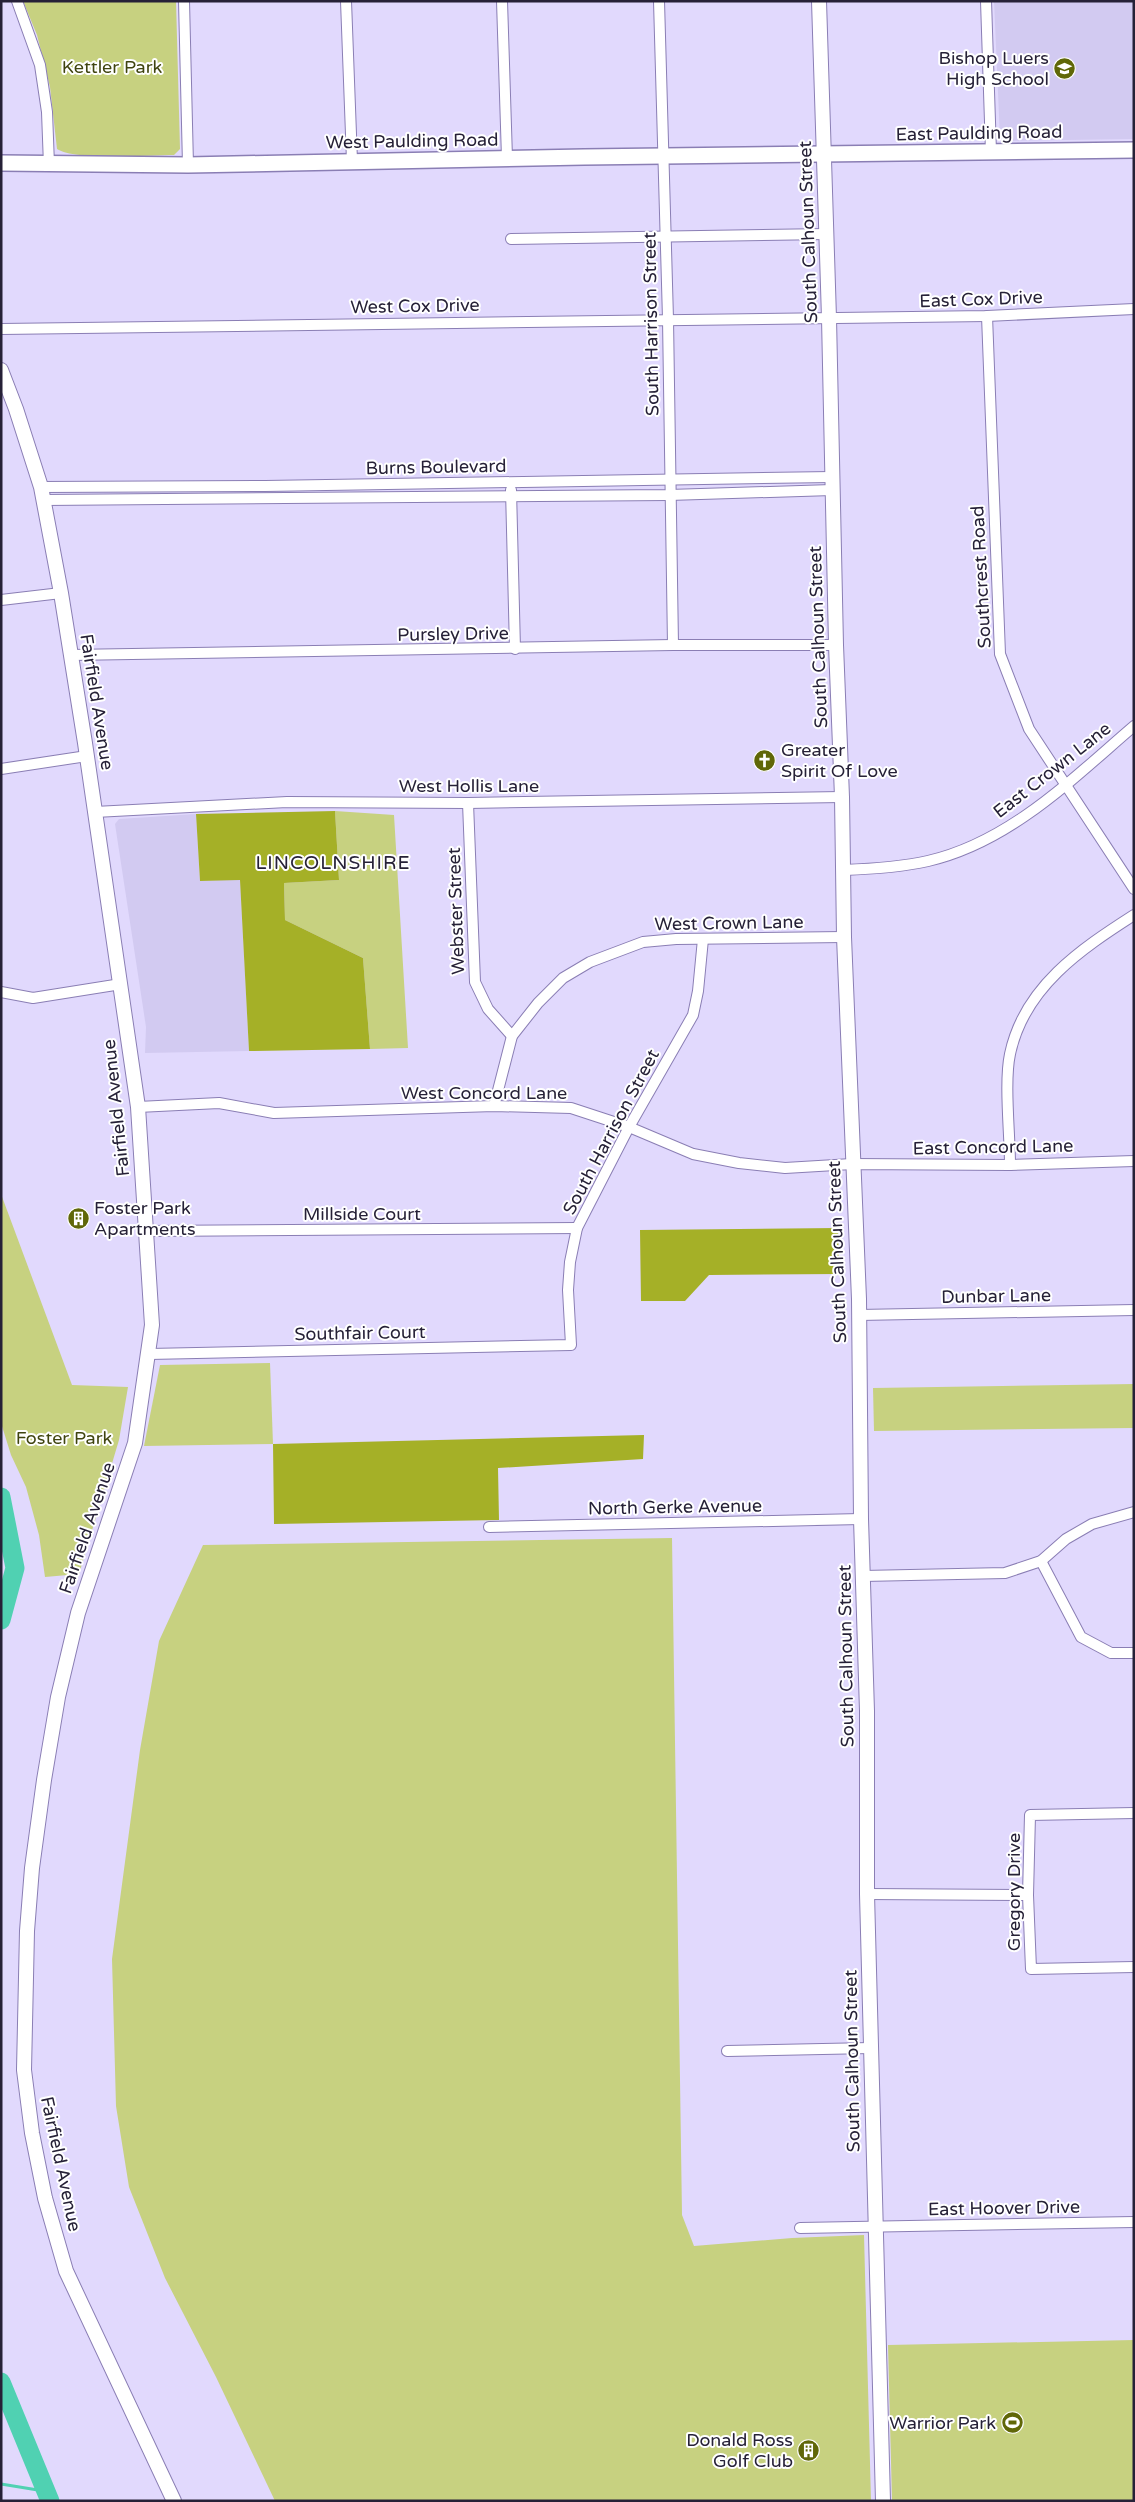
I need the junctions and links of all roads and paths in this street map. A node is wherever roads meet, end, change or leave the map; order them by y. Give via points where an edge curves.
1 (17, 1) edge
2 (184, 1) edge
3 (346, 1) edge
4 (502, 1) edge
5 (659, 1) edge
6 (819, 1) edge
7 (986, 1) edge
8 (1134, 150) edge
9 (991, 152) junction
10 (824, 154) junction
11 (664, 156) junction
12 (507, 158) junction
13 (352, 161) junction
14 (1, 163) edge
15 (49, 165) junction
16 (188, 165) junction
17 (827, 234) junction
18 (666, 237) junction
19 (511, 239) dead end
20 (1134, 309) edge
21 (987, 316) junction
22 (829, 318) junction
23 (668, 319) junction
24 (1, 328) edge
25 (1, 370) edge
26 (669, 481) junction
27 (511, 482) junction
28 (832, 483) junction
29 (42, 494) junction
30 (511, 495) junction
31 (669, 495) junction
32 (61, 592) junction
33 (1, 600) edge
34 (673, 645) junction
35 (836, 645) junction
36 (515, 649) junction
37 (70, 656) junction
38 (1134, 726) edge
39 (87, 756) junction
40 (1, 769) edge
41 (1066, 784) junction
42 (842, 797) junction
43 (468, 804) junction
44 (95, 812) junction
45 (844, 870) junction
46 (1134, 890) edge
47 (1134, 915) edge
48 (844, 938) junction
49 (703, 939) junction
50 (121, 984) junction
51 (1, 992) edge
52 (512, 1036) junction
53 (494, 1106) junction
54 (138, 1107) junction
55 (629, 1127) junction
56 (1134, 1161) edge
57 (852, 1164) junction
58 (1010, 1165) junction
59 (577, 1228) junction
60 (147, 1231) junction
61 (1134, 1310) edge
62 (859, 1315) junction
63 (571, 1345) joint
64 (149, 1354) junction
65 (1134, 1512) edge
66 (861, 1519) junction
67 (489, 1527) dead end
68 (1041, 1561) junction
69 (863, 1576) junction
70 (1134, 1653) edge
71 (1134, 1813) edge
72 (867, 1894) junction
73 (1028, 1895) junction
74 (1134, 1967) edge
75 (871, 2048) junction
76 (727, 2051) dead end
77 (1134, 2222) edge
78 (876, 2226) junction
79 (800, 2228) dead end
80 (174, 2501) edge
81 (883, 2501) edge

1 - 15 street via 40,66 47,112
2 - 16 street
3 - 13 street
4 - 12 street
5 - 11 street, South Harrison Street
6 - 10 street, South Calhoun Street
7 - 9 street
8 - 9 main road, East Paulding Road
9 - 10 main road, East Paulding Road
10 - 11 main road, West Paulding Road
10 - 17 street, South Calhoun Street
11 - 12 main road, West Paulding Road
11 - 18 street, South Harrison Street
12 - 13 main road, West Paulding Road
13 - 16 main road, West Paulding Road
14 - 15 main road, West Paulding Road
15 - 16 main road, West Paulding Road
17 - 18 street
17 - 22 street, South Calhoun Street
18 - 19 street
18 - 23 street, South Harrison Street
20 - 21 street, East Cox Drive
21 - 22 street, East Cox Drive
21 - 41 street, Southcrest Road via 1000,654 1029,729
22 - 23 street, West Cox Drive
22 - 28 street, South Calhoun Street
23 - 24 street, West Cox Drive
23 - 26 street, South Harrison Street
25 - 29 street, Fairfield Avenue
26 - 27 street, Burns Boulevard
26 - 28 street, Burns Boulevard
26 - 31 street, South Harrison Street
27 - 29 street, Burns Boulevard
27 - 30 street
28 - 31 street, Burns Boulevard
28 - 35 street, South Calhoun Street
29 - 30 street, Burns Boulevard via 264,500
29 - 32 street, Fairfield Avenue
30 - 31 street, Burns Boulevard
30 - 36 street
31 - 34 street, South Harrison Street
32 - 33 street
32 - 37 street, Fairfield Avenue
34 - 35 street, Pursley Drive
34 - 36 street, Pursley Drive
35 - 42 street, South Calhoun Street
36 - 37 street, Pursley Drive
37 - 39 street, Fairfield Avenue
38 - 41 street, East Crown Lane
39 - 40 street
39 - 44 street, Fairfield Avenue
41 - 45 street, East Crown Lane via 1024,817 954,853 904,865
41 - 46 street, Southcrest Road
42 - 43 street, West Hollis Lane
42 - 45 street, South Calhoun Street
43 - 44 street, West Hollis Lane via 287,802
43 - 52 street, Webster Street via 475,982 488,1009
44 - 50 street, Fairfield Avenue
45 - 48 street, South Calhoun Street
47 - 58 street via 1090,943 1061,968 1039,991 1016,1031 1010,1055
48 - 49 street, West Crown Lane
48 - 57 street, South Calhoun Street
49 - 52 street, West Crown Lane via 643,942 590,962 563,978
49 - 55 street, South Harrison Street via 693,1015
50 - 51 street via 33,998
50 - 54 street, Fairfield Avenue
52 - 53 street, West Crown Lane
53 - 54 street, West Concord Lane via 274,1113 219,1103
53 - 55 street, West Concord Lane via 571,1108
54 - 60 street, Fairfield Avenue
55 - 57 street, West Concord Lane via 693,1154 739,1163 785,1168
55 - 59 street, South Harrison Street
56 - 58 street, East Concord Lane
57 - 58 street, East Concord Lane
57 - 62 street, South Calhoun Street
59 - 60 street, Millside Court
59 - 63 street, South Harrison Street via 568,1290
60 - 64 street, Fairfield Avenue via 152,1325
61 - 62 street, Dunbar Lane
62 - 66 street, South Calhoun Street
63 - 64 street, Southfair Court
64 - 80 street, Fairfield Avenue via 135,1443 78,1613 58,1697 32,1868 24,2070 45,2198 66,2272
65 - 68 street via 1092,1524 1066,1539
66 - 67 street, North Gerke Avenue
66 - 69 street, South Calhoun Street
68 - 69 street via 1005,1573
68 - 70 street via 1081,1637 1111,1653
69 - 72 street, South Calhoun Street
71 - 73 street, Gregory Drive via 1030,1815
72 - 73 street
72 - 75 street, South Calhoun Street
73 - 74 street, Gregory Drive via 1031,1969
75 - 76 street
75 - 78 street, South Calhoun Street
77 - 78 street, East Hoover Drive
78 - 79 street, East Hoover Drive
78 - 81 street, South Calhoun Street

